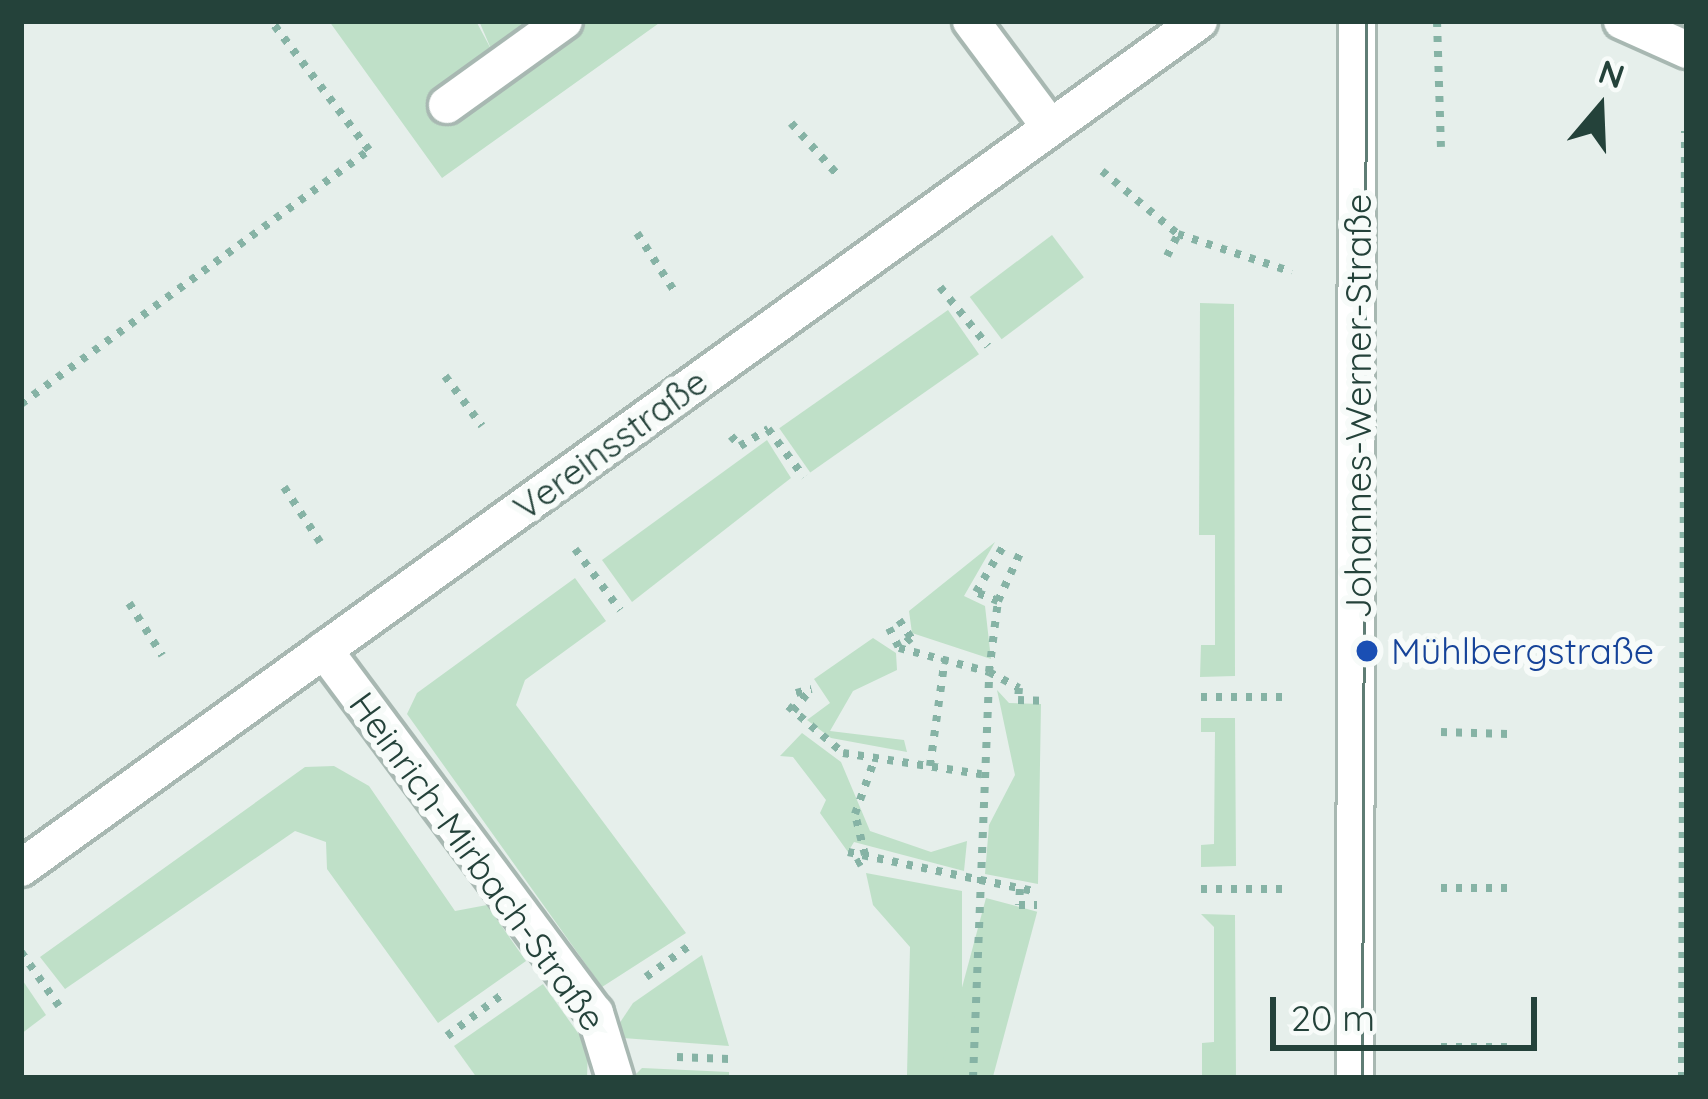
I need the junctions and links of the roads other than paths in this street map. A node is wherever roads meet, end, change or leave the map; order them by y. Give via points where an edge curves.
1 (564, 21) edge
2 (971, 21) edge
3 (1199, 21) edge
4 (1357, 21) edge
5 (1622, 21) edge
6 (1687, 50) edge
7 (447, 105) dead end
8 (1050, 128) junction
9 (324, 650) junction
10 (21, 868) edge
11 (615, 1078) edge
12 (1355, 1078) edge

1 - 7 street
2 - 8 street
3 - 8 street, Vereinsstraße
4 - 12 street, Johannes-Werner-Straße
5 - 6 street
8 - 9 street, Vereinsstraße
9 - 10 street, Vereinsstraße
9 - 11 street, Heinrich-Mirbach-Straße via 596,1013

